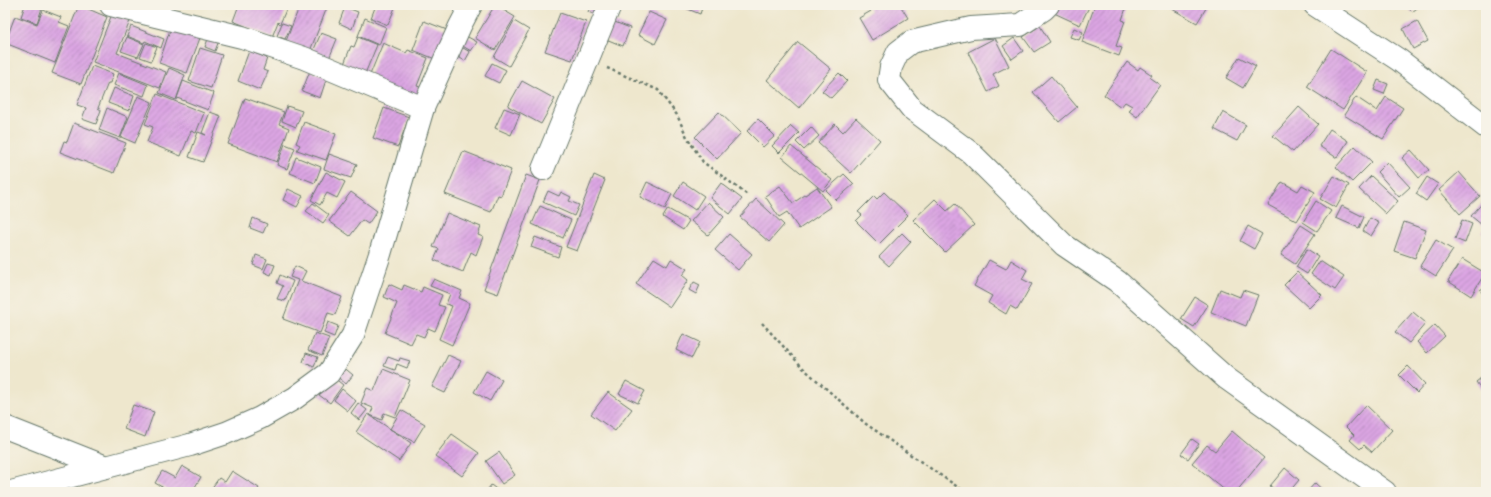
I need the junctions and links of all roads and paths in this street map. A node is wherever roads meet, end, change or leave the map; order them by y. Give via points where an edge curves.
1 (111, 5) edge
2 (471, 5) edge
3 (610, 5) edge
4 (1048, 5) edge
5 (1315, 5) edge
6 (588, 59) junction
7 (423, 108) junction
8 (1486, 127) edge
9 (542, 169) dead end
10 (749, 196) dead end
11 (762, 323) dead end
12 (5, 427) edge
13 (106, 467) junction
14 (11, 492) edge
15 (966, 492) edge
16 (1385, 492) edge

1 - 7 street via 249,39 304,58
2 - 7 street
3 - 6 street
4 - 16 street via 1020,25 971,28 911,42 898,52 889,80 912,109 971,153 1064,245 1117,281 1226,378
5 - 8 street via 1399,60
6 - 9 street
6 - 10 path via 658,90 677,115 703,162
7 - 13 street via 353,335 329,372 295,398 260,418 226,433
11 - 15 path via 803,368 866,424
12 - 13 street
13 - 14 street

